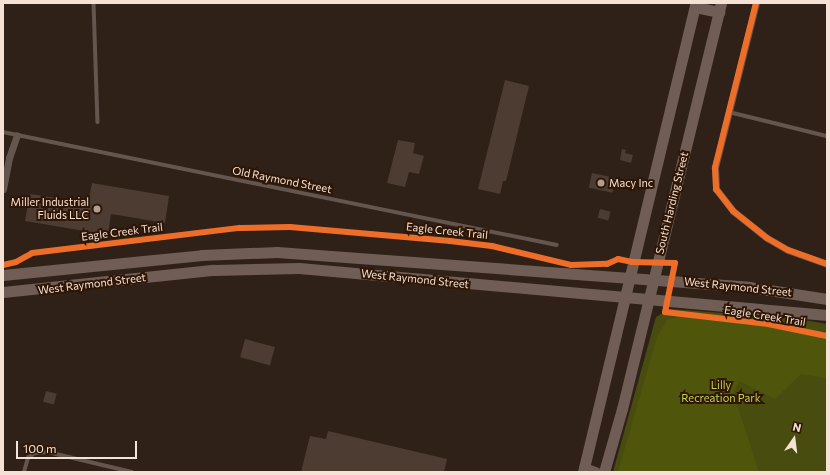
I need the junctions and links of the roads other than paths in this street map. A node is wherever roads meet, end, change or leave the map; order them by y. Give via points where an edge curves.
1 (94, 3) edge
2 (756, 3) edge
3 (695, 5) edge
4 (720, 8) edge
5 (729, 112) junction
6 (98, 122) dead end
7 (3, 132) edge
8 (17, 135) junction
9 (827, 136) edge
10 (3, 189) edge
11 (557, 244) dead end
12 (827, 264) edge
13 (3, 275) edge
14 (629, 277) junction
15 (654, 280) junction
16 (3, 292) edge
17 (624, 297) junction
18 (649, 299) junction
19 (827, 299) edge
20 (827, 315) edge
21 (584, 470) edge
22 (24, 472) edge
23 (132, 472) edge
24 (596, 472) edge
25 (604, 472) edge

1 - 6 lane
2 - 5 street
3 - 4 main road
3 - 14 main road
4 - 15 main road, South Harding Street
5 - 9 lane
5 - 12 street via 714,174 716,189 723,200 747,224 772,241 800,255
7 - 8 lane, Old Raymond Street
8 - 10 street
8 - 11 lane, Old Raymond Street
13 - 14 main road, West Raymond Street via 202,255 277,252
14 - 15 main road, West Raymond Street
14 - 17 main road
15 - 18 main road, South Harding Street
15 - 19 main road, West Raymond Street via 749,287
16 - 17 main road, West Raymond Street via 207,270 299,268
17 - 18 main road, West Raymond Street
17 - 21 main road
18 - 20 main road, West Raymond Street
18 - 25 main road, South Harding Street
21 - 24 main road
22 - 23 lane via 28,458 35,453 48,452

